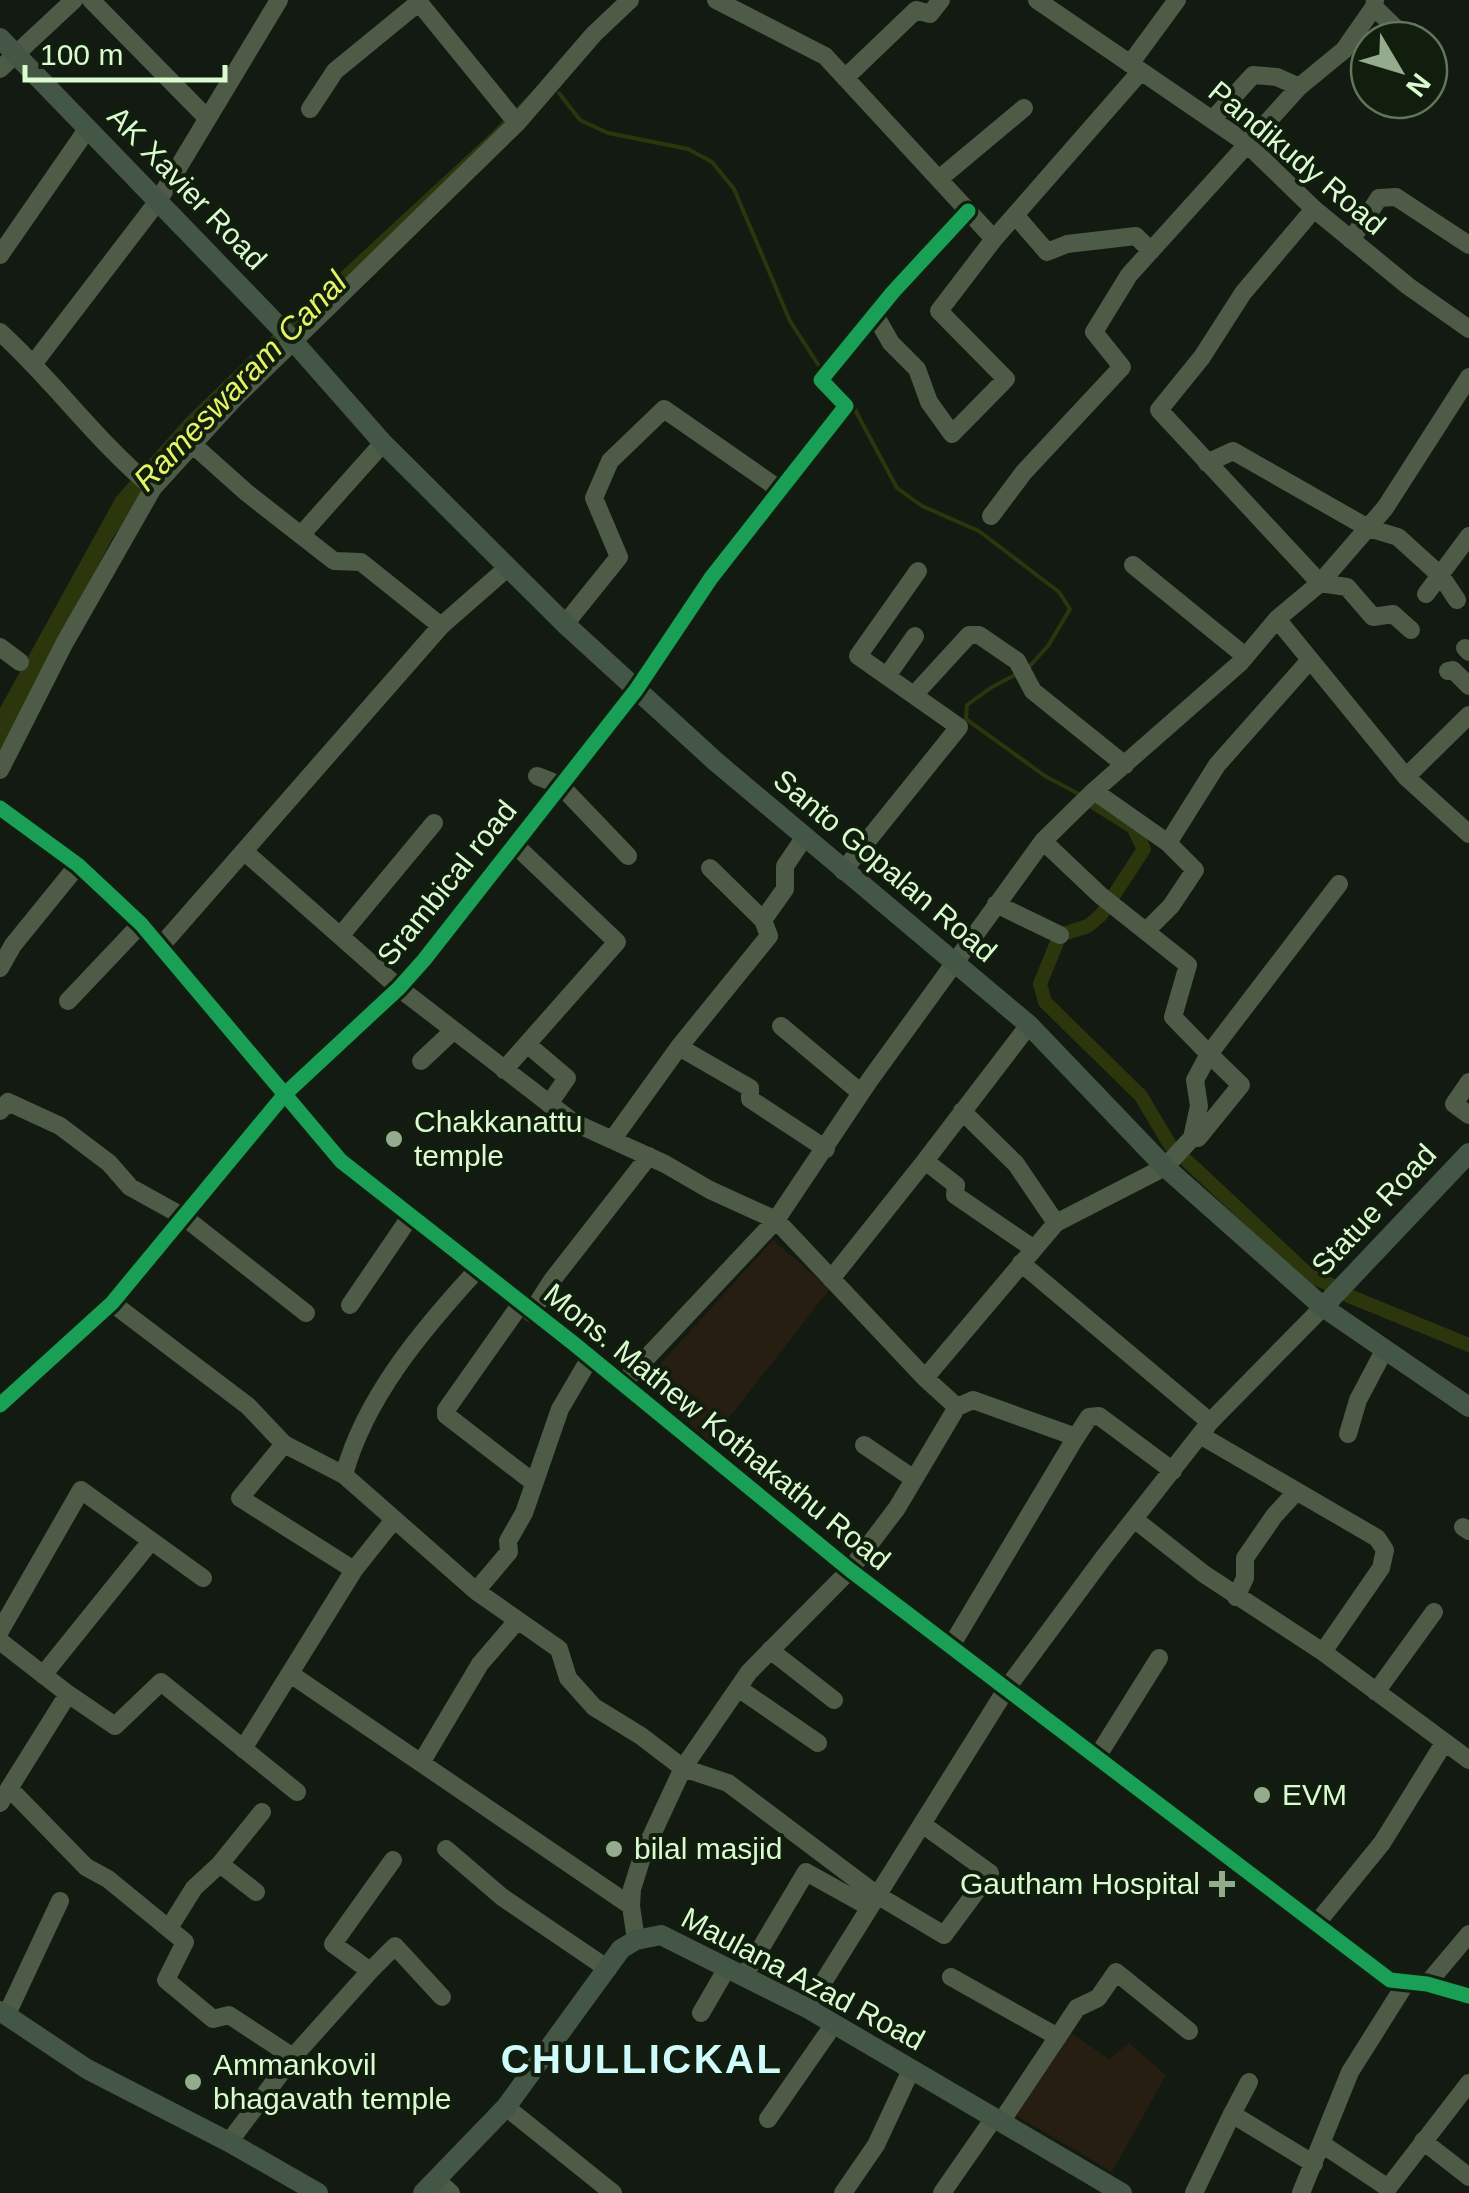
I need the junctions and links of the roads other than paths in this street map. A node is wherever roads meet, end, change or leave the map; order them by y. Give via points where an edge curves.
1 (74, 0) edge
2 (92, 0) edge
3 (278, 0) edge
4 (630, 0) edge
5 (716, 0) edge
6 (942, 0) edge
7 (1037, 0) edge
8 (1074, 0) edge
9 (1176, 0) edge
10 (417, 1) edge
11 (1375, 4) edge
12 (1065, 18) junction
13 (0, 38) edge
14 (16, 54) junction
15 (1136, 68) junction
16 (0, 69) edge
17 (845, 78) junction
18 (1298, 87) junction
19 (1024, 108) dead end
20 (310, 109) dead end
21 (207, 118) junction
22 (513, 119) junction
23 (1213, 119) junction
24 (88, 128) junction
25 (1246, 143) junction
26 (939, 179) junction
27 (158, 200) junction
28 (968, 210) junction
29 (1314, 210) junction
30 (1015, 215) junction
31 (994, 239) junction
32 (1351, 240) junction
33 (1469, 245) edge
34 (1151, 251) junction
35 (0, 254) edge
36 (875, 314) junction
37 (1469, 328) edge
38 (0, 332) edge
39 (287, 335) junction
40 (34, 363) junction
41 (1469, 377) edge
42 (191, 443) junction
43 (382, 443) junction
44 (1207, 464) junction
45 (152, 488) junction
46 (778, 489) junction
47 (991, 516) dead end
48 (1368, 528) junction
49 (300, 535) junction
50 (1469, 536) edge
51 (1134, 565) dead end
52 (506, 569) junction
53 (918, 572) dead end
54 (1441, 576) junction
55 (1320, 583) junction
56 (1426, 594) dead end
57 (1457, 600) dead end
58 (1277, 619) junction
59 (565, 624) junction
60 (440, 626) junction
61 (1411, 630) dead end
62 (915, 636) dead end
63 (0, 647) edge
64 (1246, 656) junction
65 (1310, 660) junction
66 (20, 662) dead end
67 (1448, 670) dead end
68 (887, 676) junction
69 (1469, 686) edge
70 (636, 690) junction
71 (914, 696) junction
72 (1469, 715) edge
73 (1125, 764) junction
74 (0, 770) edge
75 (536, 776) dead end
76 (1406, 777) junction
77 (560, 785) junction
78 (1094, 791) junction
79 (0, 808) edge
80 (434, 822) dead end
81 (1469, 834) edge
82 (804, 838) junction
83 (1043, 841) junction
84 (1168, 843) junction
85 (514, 844) junction
86 (245, 852) junction
87 (628, 856) dead end
88 (78, 865) junction
89 (710, 868) dead end
90 (843, 871) junction
91 (1340, 884) dead end
92 (996, 904) junction
93 (763, 920) junction
94 (141, 924) junction
95 (1147, 930) junction
96 (341, 935) junction
97 (1060, 935) dead end
98 (160, 947) junction
99 (954, 963) junction
100 (0, 968) edge
101 (399, 988) junction
102 (68, 1002) dead end
103 (1029, 1025) junction
104 (781, 1026) dead end
105 (453, 1032) junction
106 (527, 1044) junction
107 (679, 1047) junction
108 (1209, 1054) junction
109 (421, 1062) dead end
110 (504, 1070) junction
111 (1469, 1082) edge
112 (285, 1094) junction
113 (860, 1094) junction
114 (3, 1103) edge
115 (549, 1104) junction
116 (962, 1111) junction
117 (1469, 1115) edge
118 (612, 1140) junction
119 (826, 1149) junction
120 (1180, 1153) junction
121 (1469, 1153) edge
122 (649, 1156) junction
123 (924, 1161) junction
124 (410, 1217) junction
125 (184, 1218) junction
126 (776, 1220) junction
127 (1056, 1223) junction
128 (1034, 1248) junction
129 (1021, 1264) junction
130 (477, 1270) junction
131 (831, 1279) junction
132 (112, 1303) junction
133 (350, 1305) dead end
134 (1322, 1307) junction
135 (526, 1309) junction
136 (306, 1313) dead end
137 (1385, 1349) junction
138 (590, 1358) junction
139 (925, 1378) junction
140 (622, 1384) junction
141 (0, 1405) edge
142 (956, 1406) junction
143 (1469, 1407) edge
144 (1205, 1429) junction
145 (1348, 1434) dead end
146 (1076, 1437) junction
147 (284, 1444) junction
148 (864, 1445) dead end
149 (1173, 1471) junction
150 (344, 1475) junction
151 (914, 1479) junction
152 (533, 1482) junction
153 (1296, 1492) junction
154 (1134, 1519) junction
155 (393, 1522) junction
156 (151, 1541) junction
157 (354, 1570) junction
158 (850, 1570) junction
159 (203, 1578) dead end
160 (476, 1591) junction
161 (1236, 1597) junction
162 (1434, 1612) dead end
163 (517, 1621) junction
164 (0, 1631) edge
165 (0, 1641) edge
166 (951, 1646) junction
167 (770, 1650) junction
168 (1323, 1652) junction
169 (1158, 1658) dead end
170 (43, 1675) junction
171 (292, 1676) junction
172 (738, 1688) junction
173 (1008, 1688) junction
174 (1376, 1692) junction
175 (68, 1694) junction
176 (834, 1700) dead end
177 (818, 1743) dead end
178 (1444, 1743) junction
179 (243, 1749) junction
180 (1097, 1757) junction
181 (1469, 1760) edge
182 (421, 1764) junction
183 (684, 1768) junction
184 (297, 1792) dead end
185 (4, 1796) edge
186 (262, 1812) dead end
187 (922, 1824) junction
188 (446, 1848) dead end
189 (393, 1860) dead end
190 (220, 1864) junction
191 (256, 1892) dead end
192 (60, 1901) dead end
193 (873, 1901) junction
194 (630, 1906) junction
195 (1316, 1924) junction
196 (168, 1928) junction
197 (1469, 1934) edge
198 (636, 1940) junction
199 (608, 1968) junction
200 (370, 1971) junction
201 (735, 1972) junction
202 (950, 1977) dead end
203 (1406, 1983) junction
204 (1427, 1984) junction
205 (1469, 1996) edge
206 (442, 1997) dead end
207 (807, 2008) junction
208 (4, 2012) edge
209 (701, 2013) dead end
210 (834, 2024) junction
211 (1189, 2031) dead end
212 (1058, 2037) junction
213 (293, 2057) junction
214 (912, 2070) junction
215 (1249, 2082) dead end
216 (1469, 2082) edge
217 (506, 2107) junction
218 (1232, 2114) junction
219 (768, 2119) dead end
220 (998, 2120) junction
221 (1424, 2141) junction
222 (229, 2142) junction
223 (1322, 2144) junction
224 (1314, 2164) junction
225 (1469, 2177) edge
226 (1099, 2188) edge
227 (437, 2189) edge
228 (318, 2193) edge
229 (613, 2193) edge
230 (843, 2193) edge
231 (942, 2193) edge
232 (1122, 2193) edge
233 (1194, 2193) edge
234 (1301, 2193) edge

1 - 14 street
2 - 21 street
3 - 21 street
4 - 22 street
5 - 17 street via 824,56
6 - 17 street via 930,14 916,10
7 - 12 street, Pandikudy Road
8 - 12 street
9 - 15 street
10 - 20 street via 335,70
10 - 22 street
11 - 18 street via 1344,50
12 - 15 street, Pandikudy Road
13 - 14 main road, AK Xavier Road
14 - 16 street
14 - 24 main road, AK Xavier Road
15 - 23 street, Pandikudy Road
15 - 30 street
17 - 26 street
18 - 23 street via 1252,75
18 - 25 street
19 - 26 street
21 - 27 street
22 - 39 street
23 - 25 street, Pandikudy Road
24 - 27 main road, AK Xavier Road
24 - 35 street
25 - 29 street, Pandikudy Road
25 - 34 street
26 - 28 street
27 - 39 main road, AK Xavier Road
27 - 40 street
28 - 31 street
28 - 36 street
29 - 32 street, Pandikudy Road
29 - 44 street via 1243,294 1160,410
30 - 31 street
30 - 34 street via 1046,252 1136,236
31 - 36 street via 939,311 1006,379 952,434 917,368 891,343
32 - 33 street via 1380,198 1396,197
32 - 37 street, Pandikudy Road
34 - 47 street via 1094,332 1122,367
36 - 46 street, Srambical road via 826,374 846,406
38 - 40 street
39 - 42 street
39 - 43 main road, Santo Gopalan Road
40 - 45 street
41 - 48 street
42 - 45 street
42 - 49 street
43 - 49 street
43 - 52 main road, Santo Gopalan Road
44 - 48 street via 1233,451
44 - 55 street
45 - 74 street
46 - 59 street via 664,409 610,461 594,498 619,557
46 - 70 street, Srambical road
48 - 54 street via 1398,537
48 - 55 street
49 - 60 street via 334,561 362,562
50 - 54 street
51 - 64 street
52 - 59 main road, Santo Gopalan Road
52 - 60 street
53 - 68 street via 858,656
54 - 56 street
54 - 57 street
55 - 58 street
55 - 61 street via 1347,588 1373,617 1393,614
58 - 64 street
58 - 65 street
59 - 70 main road, Santo Gopalan Road
60 - 86 street
62 - 68 street
63 - 66 street
64 - 73 street
65 - 76 street
65 - 84 street via 1217,765
67 - 69 street
68 - 71 street
70 - 77 street, Srambical road
70 - 82 main road, Santo Gopalan Road
71 - 73 street via 968,635 979,635 1023,671 1033,691
71 - 90 street via 959,727
72 - 76 street
73 - 78 street
75 - 77 street
76 - 81 street
77 - 85 street, Srambical road
77 - 87 street
78 - 83 street
78 - 84 street
79 - 88 street, Mons. Mathew Kothakathu Road
80 - 96 street
82 - 90 main road, Santo Gopalan Road
82 - 93 street via 785,866 785,890
83 - 92 street
83 - 95 street
84 - 95 street via 1195,870
85 - 101 street, Srambical road
85 - 106 street via 617,942
86 - 96 street
86 - 98 street
88 - 94 street, Mons. Mathew Kothakathu Road
88 - 100 street
89 - 93 street
90 - 99 main road, Santo Gopalan Road
91 - 108 street
92 - 97 street
92 - 99 street
93 - 107 street via 769,936
94 - 98 street, Mons. Mathew Kothakathu Road
94 - 102 street
95 - 108 street via 1188,965 1172,1017
96 - 101 street
98 - 112 street, Mons. Mathew Kothakathu Road
99 - 103 main road, Santo Gopalan Road
99 - 113 street
101 - 105 street
101 - 112 street, Srambical road
103 - 116 street
103 - 120 main road, Santo Gopalan Road
104 - 113 street
105 - 109 street
105 - 110 street
106 - 110 street
106 - 115 street via 568,1078
107 - 118 street
107 - 119 street via 735,1077 750,1088 750,1100
108 - 120 street via 1195,1080 1200,1106 1192,1138
108 - 120 street via 1241,1085
110 - 115 street
111 - 117 street via 1454,1104
112 - 124 street, Mons. Mathew Kothakathu Road via 341,1162
112 - 125 street, Srambical road
113 - 119 street
114 - 125 street via 60,1126 130,1187
115 - 118 street
116 - 123 street
116 - 127 street via 1016,1164
118 - 122 street
119 - 126 street
120 - 127 street
120 - 134 main road, Santo Gopalan Road
121 - 134 main road, Statue Road
122 - 126 street
122 - 135 street
123 - 128 street via 956,1185 955,1195
123 - 131 street
124 - 130 street, Mons. Mathew Kothakathu Road
124 - 133 street
125 - 132 street, Srambical road
125 - 136 street
126 - 131 street
126 - 140 street
127 - 128 street
128 - 129 street
129 - 139 street
129 - 144 street
130 - 135 street, Mons. Mathew Kothakathu Road
130 - 150 street via 379,1395
131 - 139 street
132 - 141 street, Srambical road
132 - 147 street via 248,1406
134 - 137 main road, Santo Gopalan Road
134 - 144 street
135 - 138 street, Mons. Mathew Kothakathu Road
135 - 152 street via 446,1415
137 - 143 main road, Santo Gopalan Road
137 - 145 street
138 - 140 street, Mons. Mathew Kothakathu Road
138 - 152 street via 560,1409
139 - 142 street
140 - 158 street, Mons. Mathew Kothakathu Road
142 - 146 street via 973,1400
142 - 151 street
144 - 149 street
144 - 153 street
146 - 149 street via 1089,1417 1099,1416
146 - 166 street
147 - 150 street
147 - 157 street via 240,1498
148 - 151 street
149 - 154 street
150 - 155 street
151 - 158 street
152 - 160 street via 509,1552
153 - 161 street via 1245,1558
153 - 168 street via 1377,1538 1386,1550 1381,1568
154 - 161 street
154 - 173 street
155 - 157 street
155 - 160 street
156 - 159 street
156 - 164 street via 81,1490
156 - 170 street
157 - 171 street
158 - 166 street, Mons. Mathew Kothakathu Road
158 - 167 street
160 - 163 street
161 - 168 street
162 - 174 street
163 - 182 street via 480,1664
163 - 183 street via 558,1649 568,1678 594,1707
165 - 170 street
166 - 173 street, Mons. Mathew Kothakathu Road
167 - 172 street
167 - 176 street
168 - 174 street
169 - 180 street
170 - 175 street
171 - 179 street
171 - 182 street
172 - 177 street
172 - 183 street
173 - 180 street, Mons. Mathew Kothakathu Road
173 - 187 street
174 - 178 street
175 - 179 street via 114,1726 160,1682
175 - 185 street
178 - 181 street
178 - 195 street via 1382,1843
179 - 184 street
180 - 195 street, Mons. Mathew Kothakathu Road
182 - 194 street
183 - 193 street via 728,1783
183 - 194 street via 643,1854
185 - 196 street
186 - 190 street
187 - 193 street
187 - 193 street via 990,1873 944,1934
188 - 199 street via 502,1897
189 - 200 street via 333,1944
190 - 191 street
190 - 196 street via 194,1888
192 - 208 street
193 - 201 street via 806,1872
193 - 207 street
194 - 198 street
195 - 203 street, Mons. Mathew Kothakathu Road via 1390,1980
196 - 213 street via 185,1942 166,1980 213,2020 229,2016
197 - 204 street
198 - 199 main road, Maulana Azad Road
198 - 201 main road, Maulana Azad Road via 661,1935
199 - 217 main road, Maulana Azad Road
200 - 206 street via 395,1946
200 - 213 street
201 - 207 main road, Maulana Azad Road
201 - 209 street
202 - 212 street
203 - 204 street, Mons. Mathew Kothakathu Road
203 - 223 street via 1350,2072
204 - 205 street, Mons. Mathew Kothakathu Road
207 - 210 main road, Maulana Azad Road
208 - 222 main road via 87,2068
210 - 214 main road, Maulana Azad Road
210 - 219 street
211 - 212 street via 1116,1972 1098,1998 1077,2008
212 - 220 street
213 - 222 street
214 - 220 main road, Maulana Azad Road
214 - 230 street via 876,2145
215 - 218 street
216 - 221 street
217 - 227 main road, Maulana Azad Road
217 - 229 street
218 - 224 street
218 - 233 street
220 - 226 main road, Maulana Azad Road
220 - 231 street
221 - 223 street via 1388,2188
221 - 225 street
222 - 228 main road
223 - 224 street
224 - 234 street
226 - 232 main road, Maulana Azad Road

